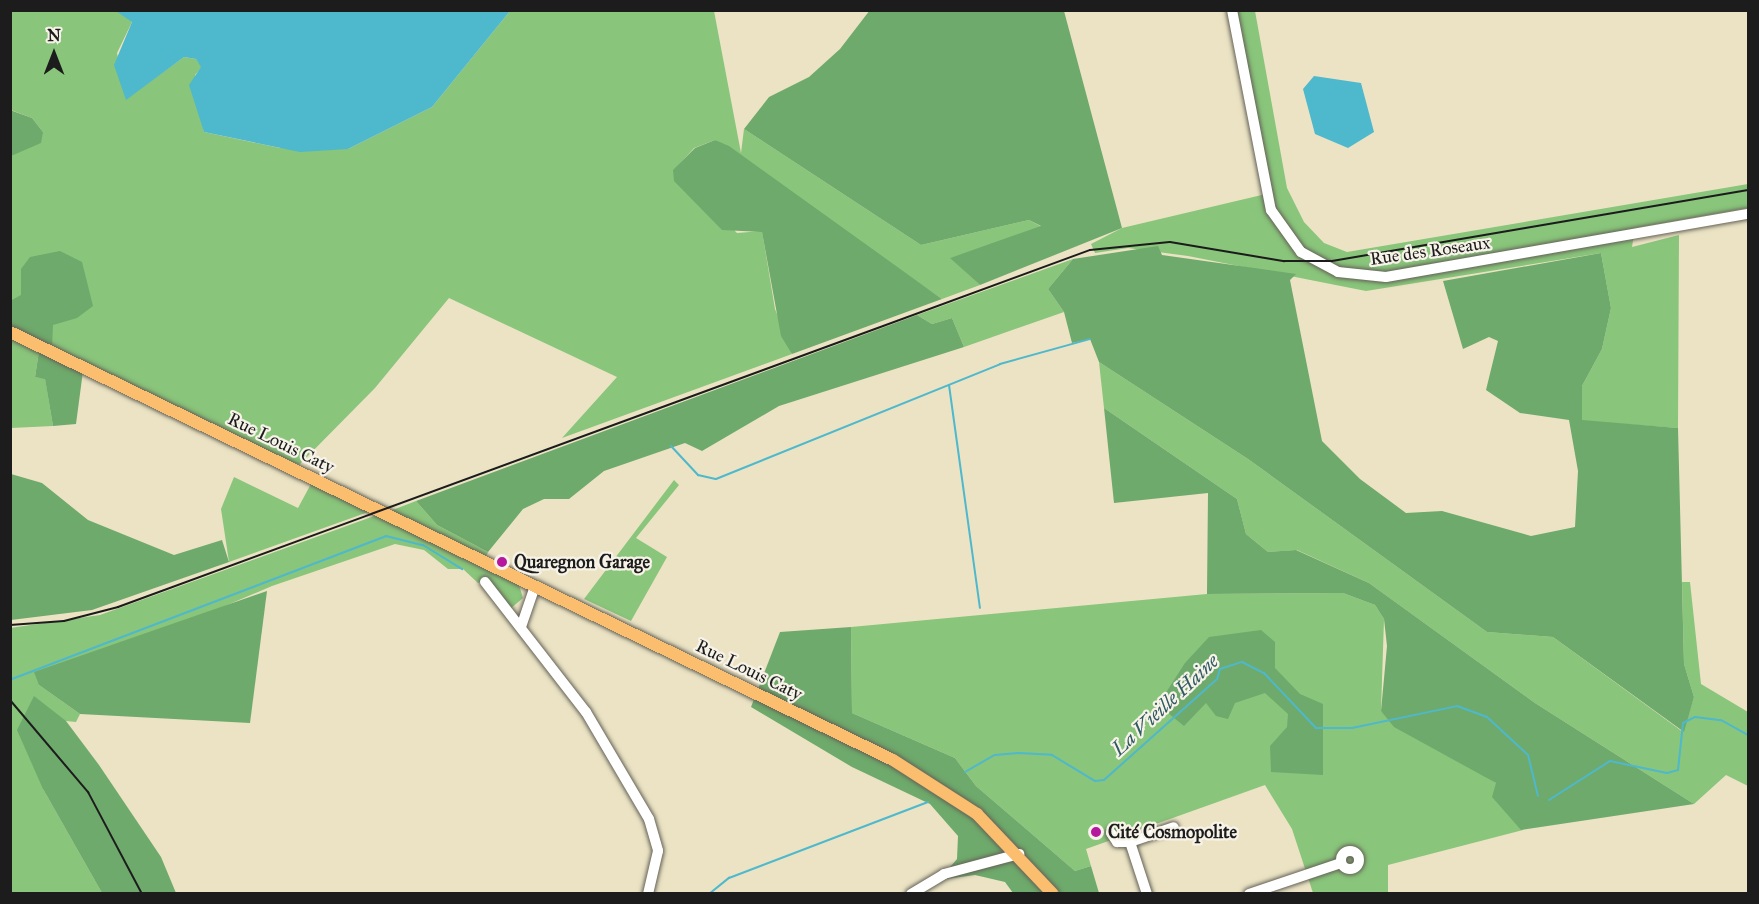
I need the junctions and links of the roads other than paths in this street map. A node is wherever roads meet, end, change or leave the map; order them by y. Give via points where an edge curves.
1 (1232, 10) edge
2 (1749, 214) edge
3 (10, 332) edge
4 (485, 582) dead end
5 (535, 586) junction
6 (521, 627) junction
7 (1174, 827) dead end
8 (1111, 833) dead end
9 (1130, 842) junction
10 (1019, 854) junction
11 (1341, 862) dead end
12 (916, 892) edge
13 (648, 894) edge
14 (1053, 894) edge
15 (1147, 894) edge
16 (1249, 894) edge

1 - 2 street, Rue des Roseaux via 1272,210 1300,252 1338,272 1386,277
3 - 5 main road, Rue Louis Caty
4 - 6 street
5 - 6 street
5 - 10 main road, Rue Louis Caty via 945,790
6 - 13 street via 586,712 649,819 658,851
7 - 9 street
8 - 9 street via 1117,842
9 - 15 street
10 - 12 street via 944,874
10 - 14 main road, Rue Louis Caty
11 - 16 street

